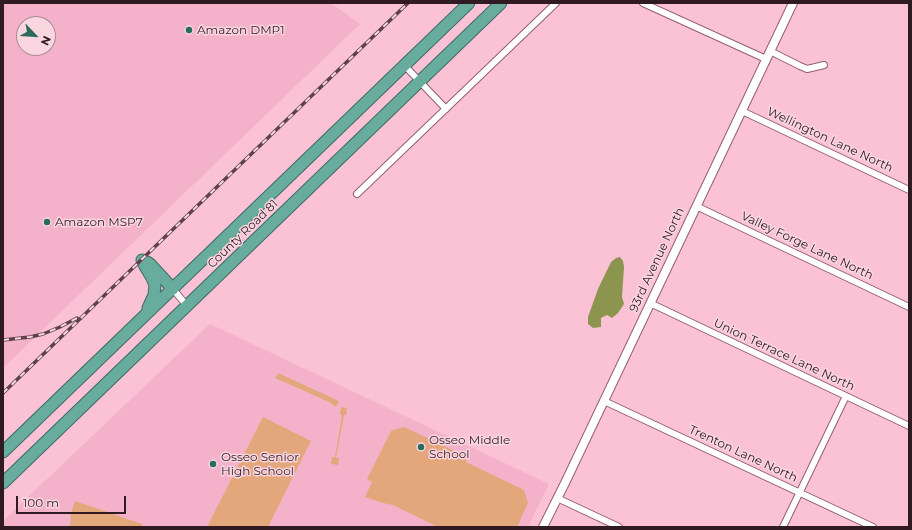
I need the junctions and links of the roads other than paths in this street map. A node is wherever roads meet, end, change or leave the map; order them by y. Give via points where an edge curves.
1 (469, 3) edge
2 (501, 3) edge
3 (556, 3) edge
4 (644, 3) edge
5 (793, 3) edge
6 (770, 51) junction
7 (766, 59) junction
8 (404, 65) junction
9 (824, 65) dead end
10 (419, 81) junction
11 (446, 109) junction
12 (742, 111) junction
13 (909, 190) edge
14 (357, 194) dead end
15 (696, 206) junction
16 (173, 289) junction
17 (650, 303) junction
18 (187, 306) junction
19 (909, 307) edge
20 (142, 317) junction
21 (846, 396) junction
22 (604, 401) junction
23 (909, 426) edge
24 (3, 452) edge
25 (3, 484) edge
26 (800, 492) junction
27 (557, 498) junction
28 (543, 527) edge
29 (619, 527) edge
30 (783, 527) edge
31 (873, 527) edge

1 - 8 highway, County Road 81
2 - 10 highway, County Road 81
3 - 11 street
4 - 7 street
5 - 6 street, 93rd Avenue North
6 - 7 street, 93rd Avenue North
6 - 9 street via 807,69
7 - 12 street, 93rd Avenue North
8 - 10 street
8 - 16 highway, County Road 81
10 - 11 street
10 - 18 highway, County Road 81
11 - 14 street
12 - 13 street, Wellington Lane North
12 - 15 street, 93rd Avenue North
15 - 17 street, 93rd Avenue North
15 - 19 street, Valley Forge Lane North
16 - 18 street
16 - 20 highway, County Road 81
16 - 20 highway via 150,264 142,260 155,285 152,302
17 - 21 street, Union Terrace Lane North
17 - 22 street, 93rd Avenue North
18 - 25 highway, County Road 81
20 - 24 highway, County Road 81
21 - 23 street, Union Terrace Lane North
21 - 26 street
22 - 26 street, Trenton Lane North
22 - 27 street, 93rd Avenue North
26 - 30 street
26 - 31 street, Trenton Lane North
27 - 28 street, 93rd Avenue North
27 - 29 street

